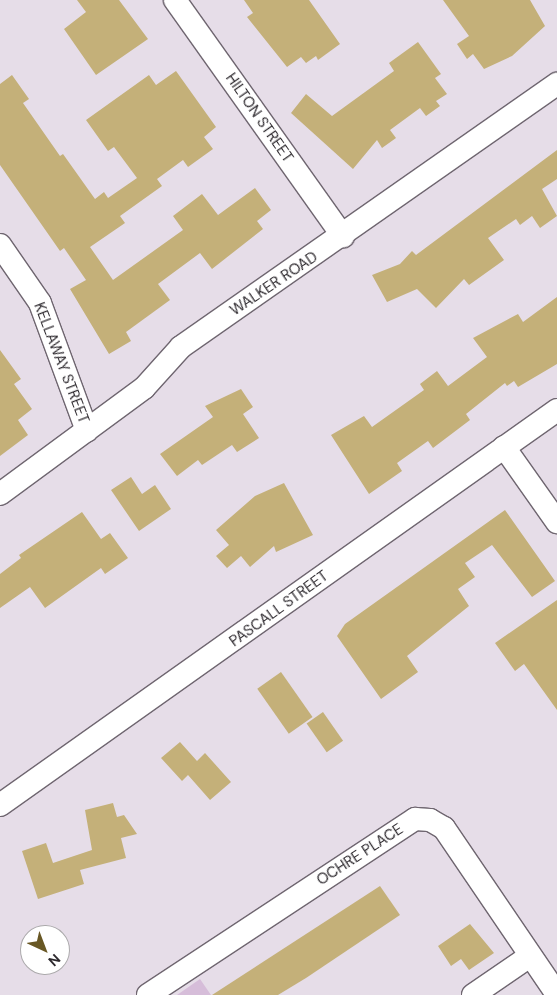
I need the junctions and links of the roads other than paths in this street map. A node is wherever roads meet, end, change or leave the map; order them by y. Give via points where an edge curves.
1 (175, 0) edge
2 (557, 84) edge
3 (343, 236) junction
4 (0, 246) edge
5 (557, 410) edge
6 (87, 431) junction
7 (504, 447) junction
8 (0, 494) edge
9 (557, 522) edge
10 (0, 805) edge
11 (530, 956) junction
12 (557, 994) edge
13 (148, 995) edge
14 (473, 995) edge

1 - 3 street, HILTON STREET
2 - 3 street, WALKER ROAD
3 - 6 street, WALKER ROAD via 181,347 144,388
4 - 6 street, KELLAWAY STREET via 40,303
5 - 7 street, PASCALL STREET
6 - 8 street, WALKER ROAD
7 - 9 street
7 - 10 street, PASCALL STREET
11 - 12 street
11 - 13 street, OCHRE PLACE via 444,828 430,820 415,819
11 - 14 street

